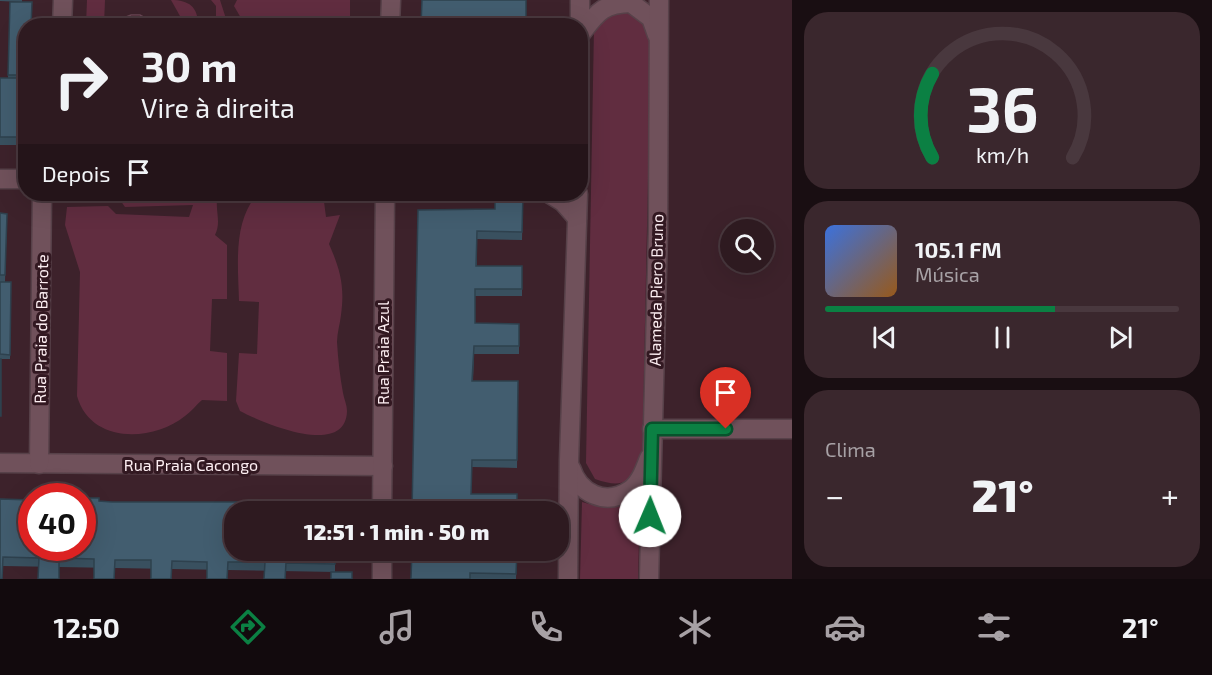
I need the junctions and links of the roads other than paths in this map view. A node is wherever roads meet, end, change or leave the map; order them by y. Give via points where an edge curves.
1 (63, 0) edge
2 (391, 0) edge
3 (580, 0) edge
4 (660, 0) edge
5 (62, 18) edge
6 (390, 18) edge
7 (580, 18) edge
8 (588, 25) edge
9 (659, 39) junction
10 (0, 179) edge
11 (18, 179) edge
12 (42, 201) edge
13 (385, 201) edge
14 (561, 201) edge
15 (578, 201) edge
16 (577, 218) junction
17 (652, 429) junction
18 (792, 429) edge
19 (651, 452) junction
20 (569, 460) junction
21 (0, 463) edge
22 (39, 464) junction
23 (383, 466) junction
24 (382, 501) edge
25 (382, 561) edge
26 (382, 579) edge
27 (568, 579) edge
28 (648, 579) edge

1 - 5 street
2 - 6 street
3 - 7 street
4 - 9 street, Alameda Piero Bruno
8 - 9 street via 608,5 631,3 651,18
9 - 17 street, Alameda Piero Bruno
10 - 11 street
12 - 22 street, Rua Praia do Barrote
13 - 23 street, Rua Praia Azul
14 - 16 street
15 - 16 street
16 - 20 street
17 - 18 street
17 - 19 street, Alameda Piero Bruno
19 - 20 street via 643,474 630,490 609,498 590,495 576,482
19 - 28 street, Alameda Piero Bruno
20 - 27 street
21 - 22 street, Rua Praia Cacongo
22 - 23 street, Rua Praia Cacongo
23 - 24 street, Rua Praia Azul
25 - 26 street

